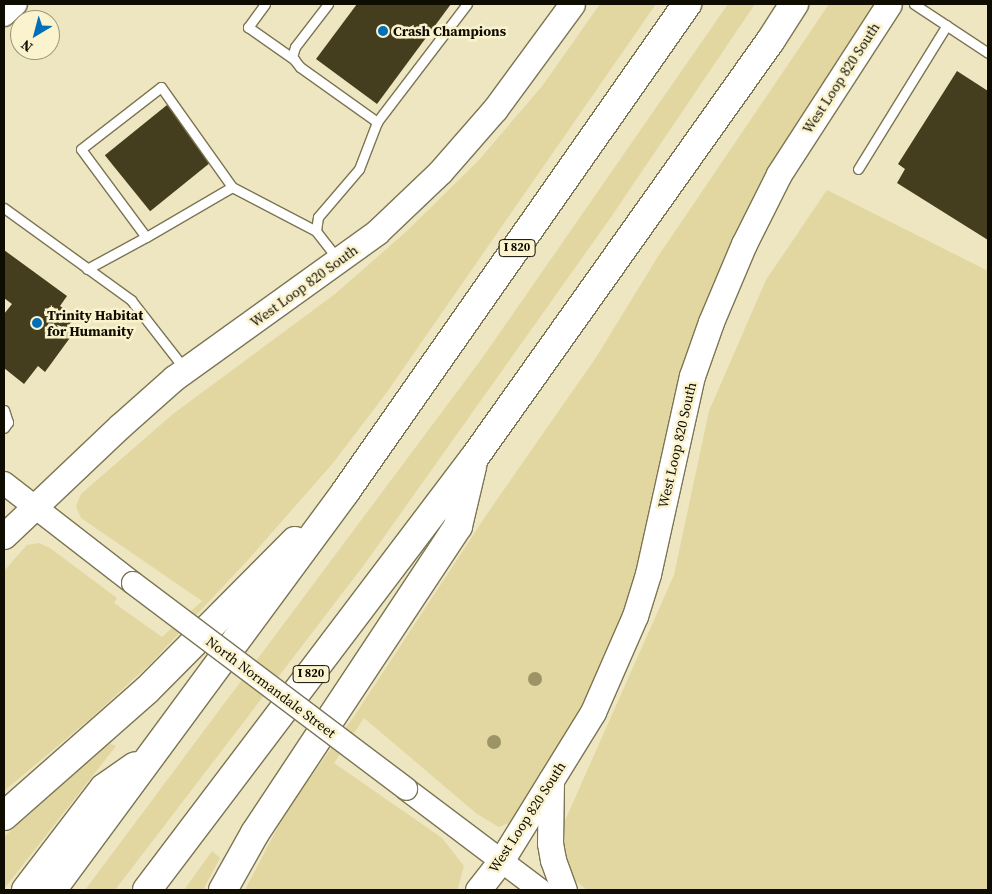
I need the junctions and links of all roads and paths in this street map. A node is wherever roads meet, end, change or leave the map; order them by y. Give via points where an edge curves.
1 (16, 4) edge
2 (266, 4) edge
3 (328, 4) edge
4 (466, 4) edge
5 (572, 4) edge
6 (687, 4) edge
7 (794, 4) edge
8 (888, 4) edge
9 (914, 4) edge
10 (4, 15) edge
11 (946, 25) junction
12 (988, 53) edge
13 (295, 60) junction
14 (377, 122) junction
15 (858, 170) dead end
16 (232, 186) junction
17 (4, 208) edge
18 (316, 231) junction
19 (146, 238) junction
20 (339, 261) junction
21 (87, 269) junction
22 (186, 370) junction
23 (4, 410) edge
24 (4, 428) edge
25 (474, 458) junction
26 (4, 482) edge
27 (346, 491) junction
28 (35, 505) junction
29 (4, 536) edge
30 (155, 752) junction
31 (551, 779) junction
32 (4, 816) edge
33 (501, 861) junction
34 (26, 890) edge
35 (52, 890) edge
36 (147, 890) edge
37 (223, 890) edge
38 (478, 890) edge
39 (540, 890) edge
40 (564, 890) edge

1 - 10 street
2 - 13 lane via 248,27
3 - 13 lane via 295,47 292,57
4 - 14 lane
5 - 20 main road, West Loop 820 South via 495,109 440,172 377,232
6 - 27 highway, I 820
7 - 25 highway, I 820
8 - 31 main road, West Loop 820 South via 779,174 744,244 692,376 648,574 635,616 593,712
9 - 11 lane
11 - 12 lane
11 - 15 lane
13 - 14 lane via 300,67
14 - 18 lane via 359,168 318,217
16 - 18 lane
16 - 19 lane
16 - 19 lane via 161,87 81,149
17 - 21 lane
18 - 20 lane
19 - 21 lane
20 - 22 main road, West Loop 820 South
21 - 22 lane via 141,310
22 - 28 main road, West Loop 820 South
23 - 24 lane via 8,422
25 - 36 highway, I 820
25 - 37 highway via 458,526 255,833
26 - 28 street, North Normandale Street
27 - 30 highway, I 820
27 - 32 highway via 245,588 147,690
28 - 29 main road, West Loop 820 South
28 - 33 street, North Normandale Street, bridge
30 - 34 highway via 104,788
30 - 35 highway, I 820
31 - 33 main road, West Loop 820 South
31 - 40 main road via 550,843 552,860
33 - 38 main road, West Loop 820 South
33 - 39 street, North Normandale Street

